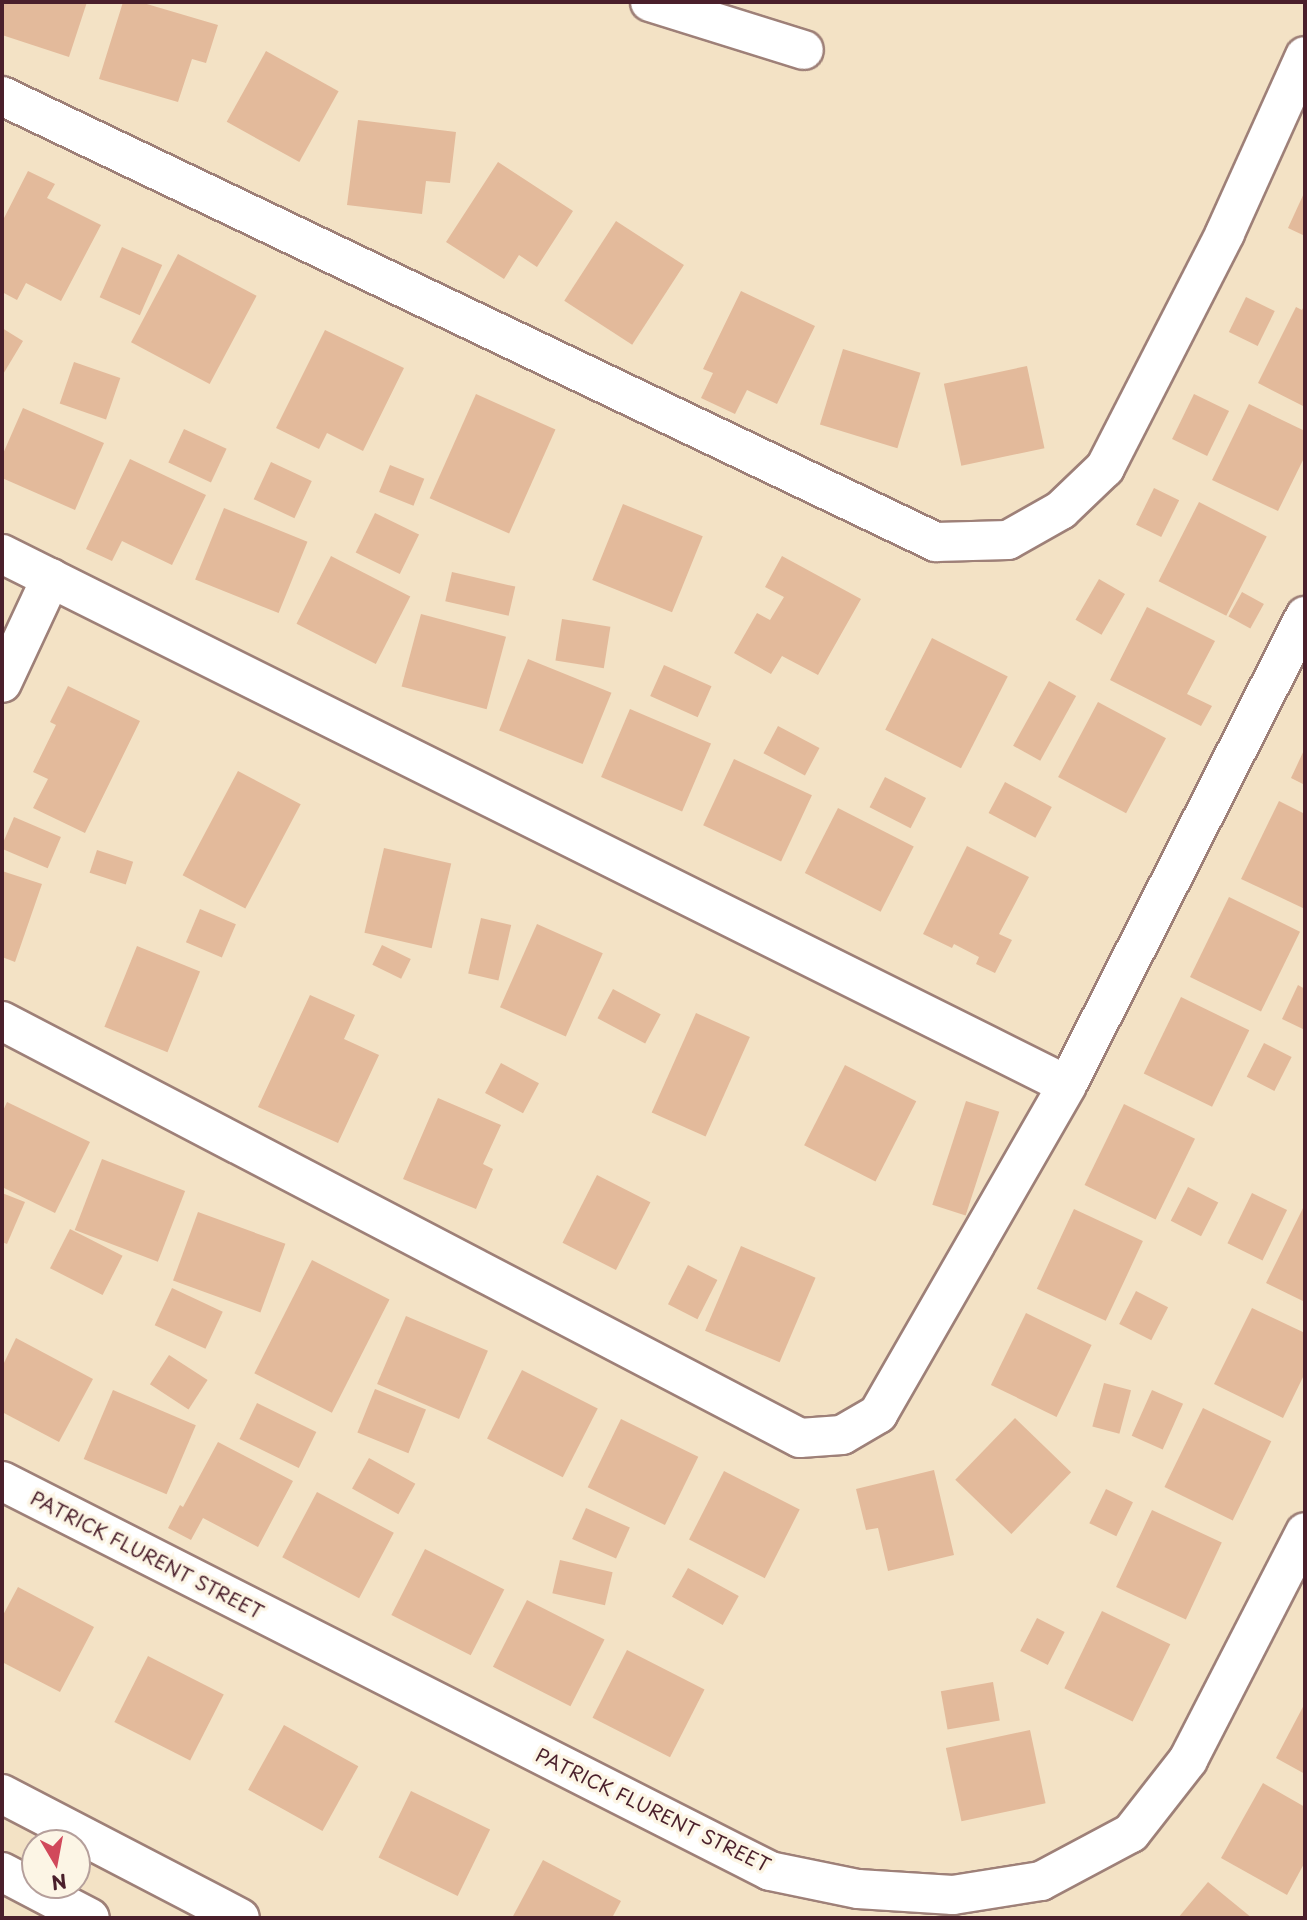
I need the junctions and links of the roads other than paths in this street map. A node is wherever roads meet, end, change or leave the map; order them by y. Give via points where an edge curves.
1 (650, 2) edge
2 (804, 50) dead end
3 (1305, 57) edge
4 (2, 96) edge
5 (2, 554) edge
6 (51, 578) junction
7 (1305, 615) edge
8 (2, 683) edge
9 (2, 1021) edge
10 (1067, 1086) junction
11 (2, 1481) edge
12 (1305, 1532) edge
13 (2, 1794) edge
14 (2, 1872) edge
15 (90, 1918) edge
16 (240, 1918) edge

1 - 2 street
3 - 4 street via 1225,233 1105,468 1061,510 1008,540 936,542
5 - 6 street
6 - 8 street
6 - 10 street
7 - 10 street
9 - 10 street via 800,1438 842,1435 878,1414
11 - 12 street, PATRICK FLURENT STREET via 771,1871 858,1889 953,1895 1041,1881 1131,1833 1188,1760
13 - 16 street
14 - 15 street

